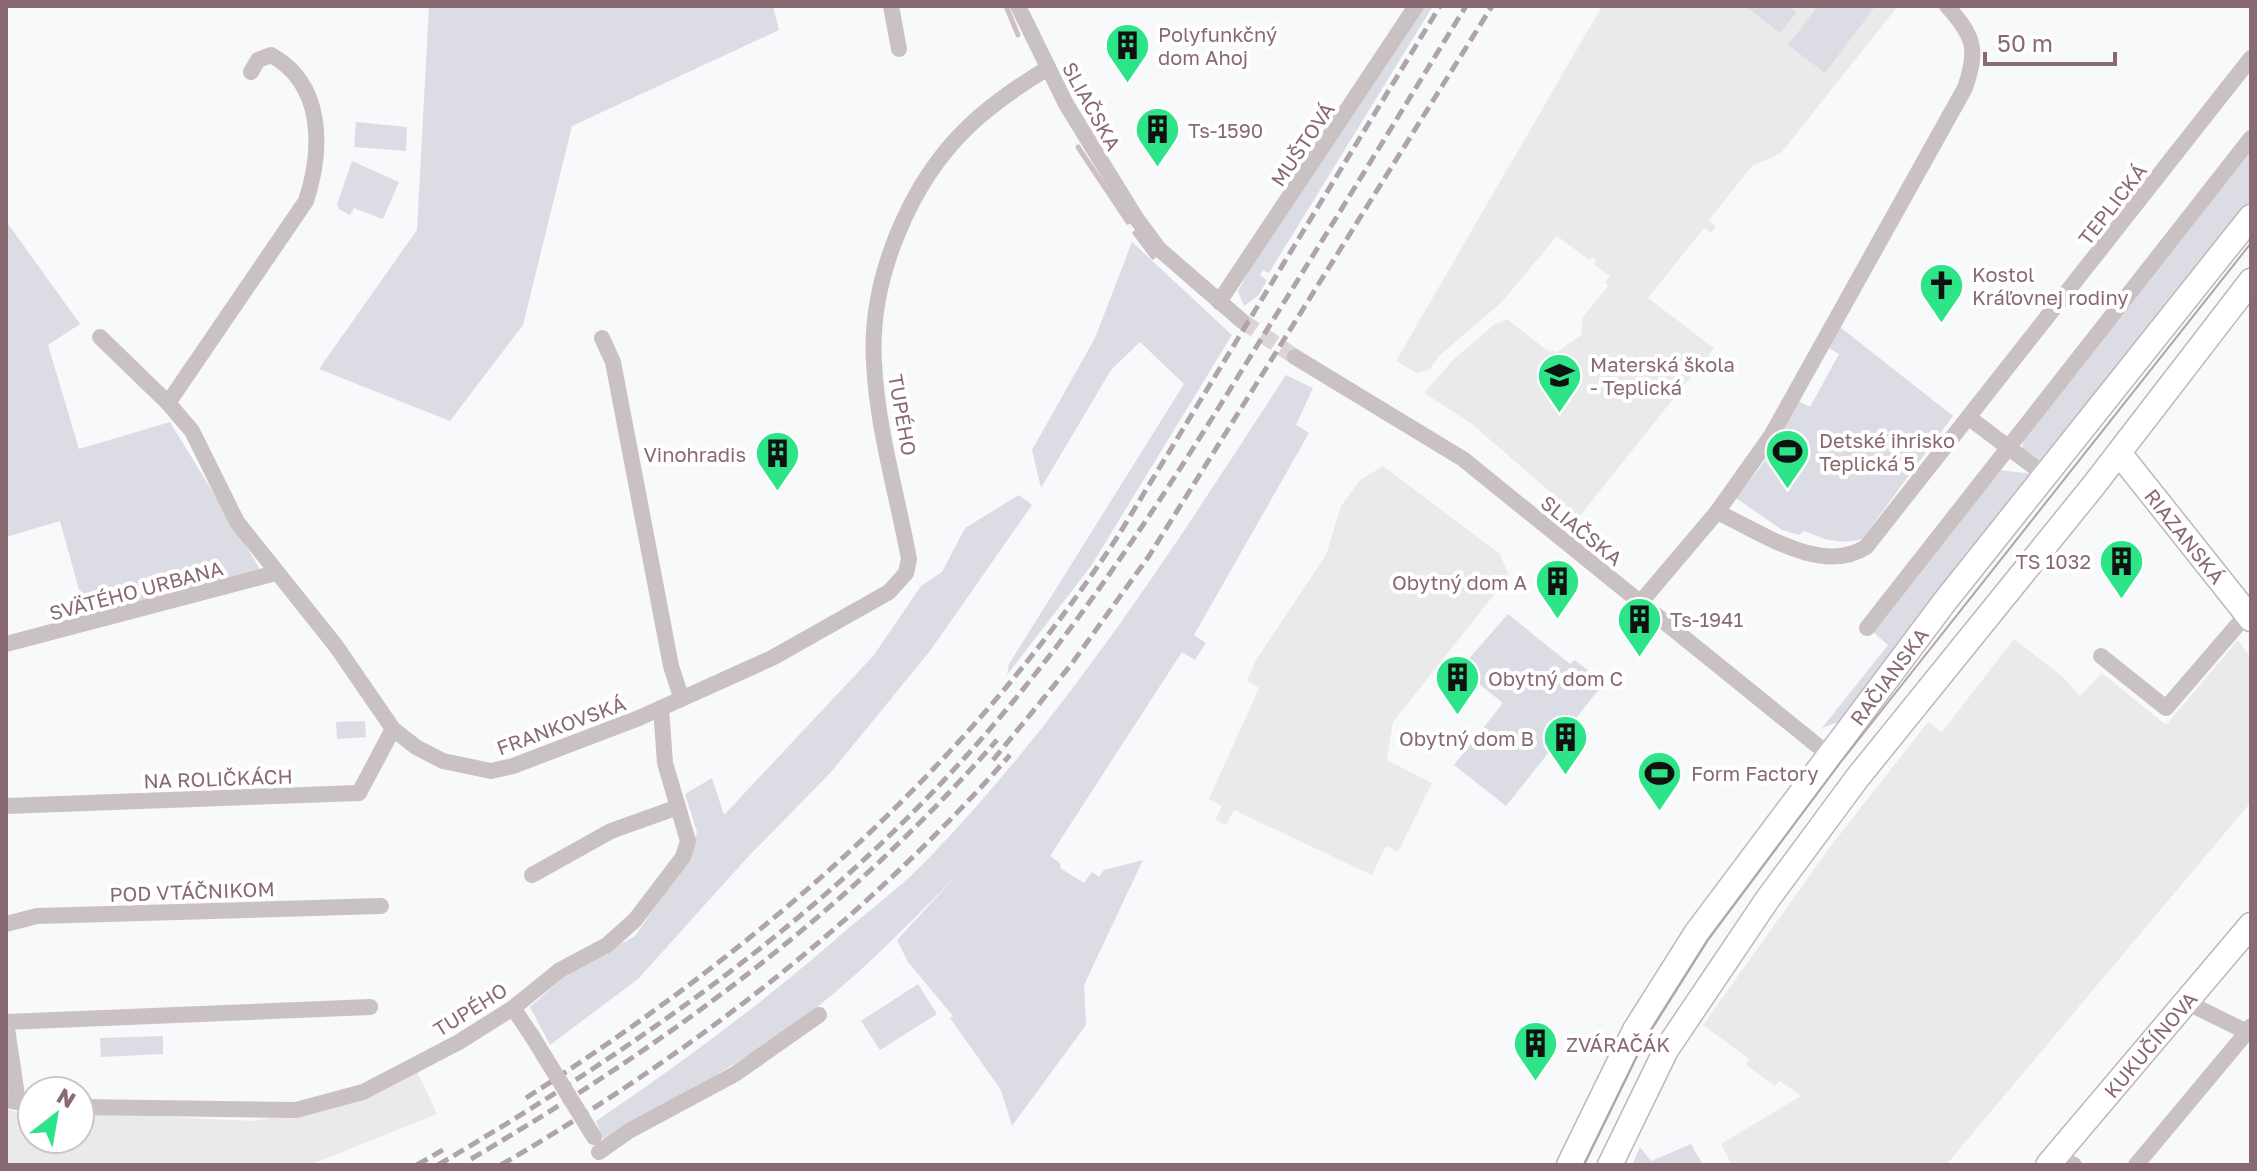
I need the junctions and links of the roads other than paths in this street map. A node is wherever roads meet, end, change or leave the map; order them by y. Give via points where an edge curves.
1 (891, 6) edge
2 (1018, 6) edge
3 (1416, 6) edge
4 (1947, 6) edge
5 (899, 49) dead end
6 (2251, 58) edge
7 (1048, 68) junction
8 (251, 72) dead end
9 (2251, 138) edge
10 (2251, 217) edge
11 (2251, 281) edge
12 (1219, 302) junction
13 (1242, 321) tunnel mouth
14 (100, 337) dead end
15 (602, 338) dead end
16 (1295, 357) tunnel mouth
17 (168, 403) junction
18 (1976, 423) dead end
19 (2009, 448) junction
20 (2119, 453) junction
21 (2037, 469) dead end
22 (1717, 512) junction
23 (276, 573) junction
24 (1640, 603) junction
25 (2249, 616) edge
26 (1867, 628) dead end
27 (6, 644) edge
28 (2101, 656) dead end
29 (681, 697) junction
30 (661, 708) junction
31 (393, 729) junction
32 (1829, 755) junction
33 (6, 806) edge
34 (678, 807) junction
35 (532, 875) dead end
36 (381, 906) dead end
37 (6, 924) edge
38 (2251, 925) edge
39 (2186, 1002) junction
40 (370, 1007) dead end
41 (513, 1008) junction
42 (819, 1015) dead end
43 (6, 1022) edge
44 (2249, 1029) edge
45 (16, 1084) edge
46 (96, 1107) edge
47 (597, 1151) edge
48 (2059, 1162) edge
49 (1569, 1165) edge
50 (1610, 1165) edge
51 (2136, 1165) edge

1 - 5 street
2 - 7 street, SLIAČSKA
3 - 12 street, MUŠTOVÁ
4 - 22 street via 1972,41 1973,65 1965,88 1771,436
6 - 22 street, TEPLICKÁ via 1866,547 1834,559 1815,555
7 - 12 street, SLIAČSKA via 1136,218 1159,249
7 - 29 street, TUPÉHO via 1003,97 946,150 904,222 883,277 875,371 909,559 906,573 889,592 772,658
8 - 17 street via 258,60 271,55 298,75 316,111 314,177 306,201
9 - 19 street
10 - 32 main road, RAČIANSKA
11 - 20 main road, RAČIANSKA
12 - 13 street, SLIAČSKA
14 - 17 street, FRANKOVSKÁ
15 - 29 street via 613,362
16 - 24 street, SLIAČSKA via 1463,459
17 - 23 street, FRANKOVSKÁ via 192,431 237,522
18 - 19 street
19 - 21 street
19 - 26 street
20 - 25 main road, RIAZANSKÁ
20 - 50 main road, RAČIANSKA via 1858,777 1767,900 1666,1050
22 - 24 street
23 - 27 street, SVÄTÉHO URBANA
23 - 31 street, FRANKOVSKÁ via 369,690
24 - 32 street, SLIAČSKA
25 - 28 street via 2166,708
29 - 30 street, FRANKOVSKÁ
30 - 31 street, FRANKOVSKÁ via 491,771 443,761
30 - 34 street, TUPÉHO via 665,763
31 - 33 street, NA ROLIČKÁCH via 359,793
32 - 49 main road, RAČIANSKA via 1697,932 1656,996
34 - 35 street via 611,831
34 - 41 street, TUPÉHO via 688,841 683,857 635,920
36 - 37 street, POD VTÁČNIKOM via 37,916
38 - 39 main road, KUKUČÍNOVA
39 - 44 street
39 - 48 main road, KUKUČÍNOVA
40 - 43 street
41 - 46 street, TUPÉHO via 363,1092 296,1110
41 - 47 street, bridge
42 - 47 street via 735,1074
43 - 45 street
44 - 51 street

